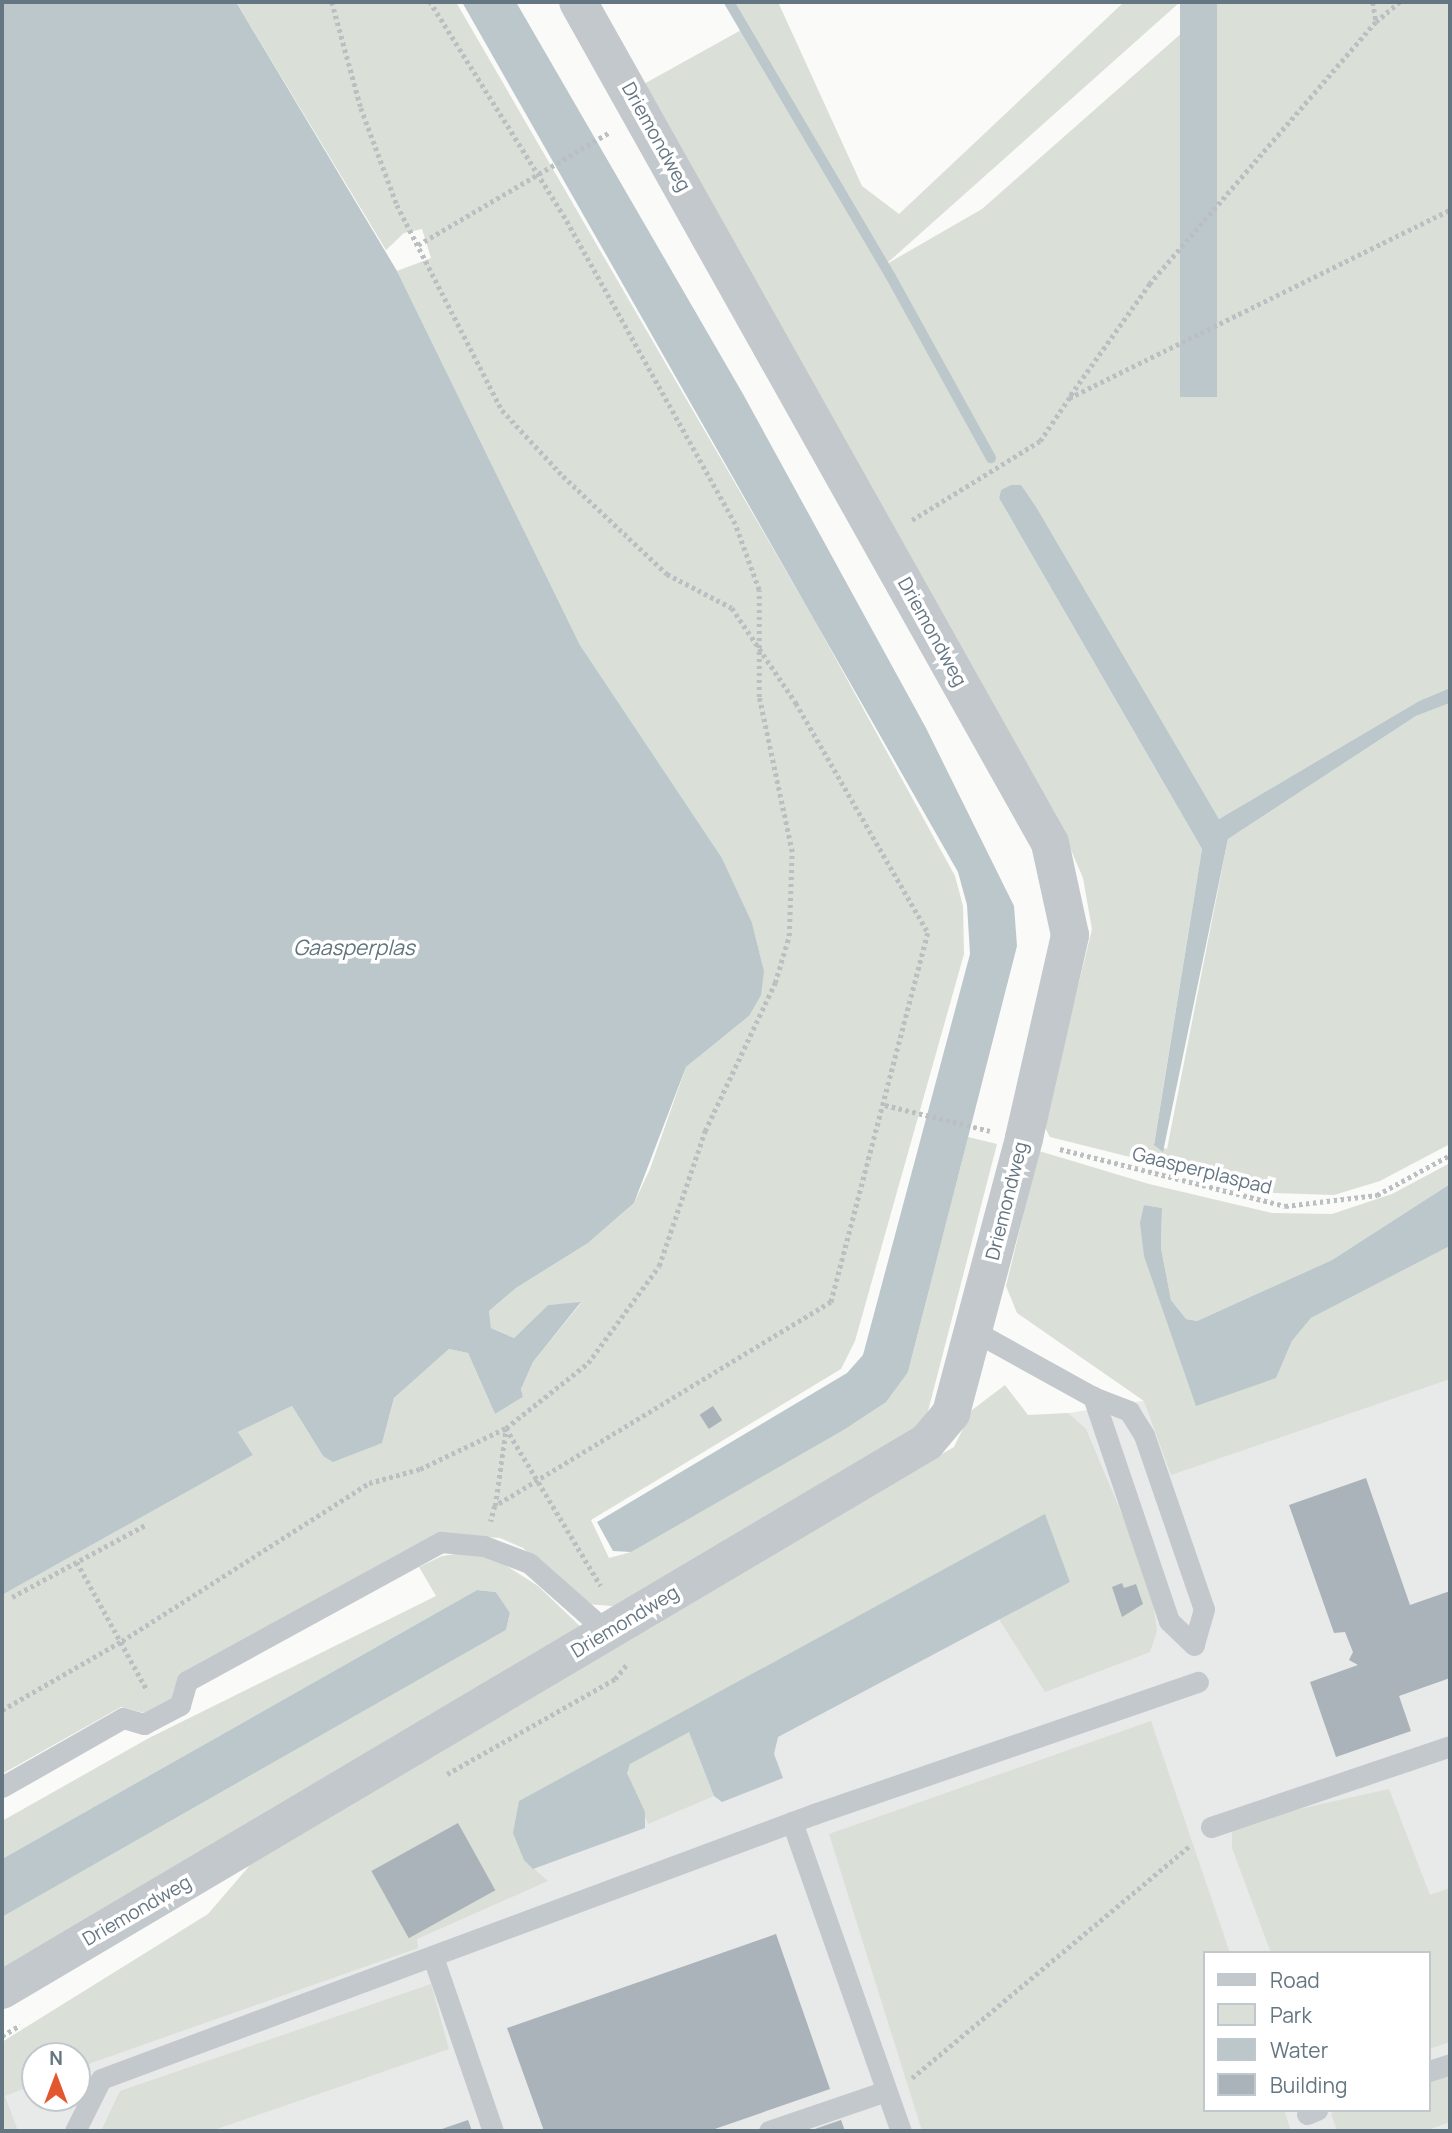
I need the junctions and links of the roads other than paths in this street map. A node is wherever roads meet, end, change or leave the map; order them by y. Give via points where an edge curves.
1 (578, 2) edge
2 (974, 1331) junction
3 (1093, 1397) junction
4 (614, 1628) junction
5 (1198, 1682) dead end
6 (1450, 1746) edge
7 (2, 1787) edge
8 (792, 1822) junction
9 (1211, 1827) road end
10 (433, 1957) junction
11 (2, 1990) edge
12 (1450, 2064) edge
13 (1431, 2070) edge
14 (886, 2091) junction
15 (75, 2131) edge
16 (493, 2131) edge
17 (769, 2131) edge
18 (901, 2131) edge

1 - 2 street, Driemondweg via 1050,843 1070,935 1008,1135
2 - 3 lane
2 - 4 street, Driemondweg via 951,1413 927,1442
3 - 3 lane via 1169,1622 1194,1645 1203,1609 1144,1435 1129,1411
4 - 7 lane via 529,1563 484,1546 433,1546 187,1681 180,1705 144,1724 123,1718
4 - 11 street, Driemondweg
5 - 8 lane
6 - 9 lane
8 - 10 lane
8 - 14 lane
10 - 15 lane via 101,2079
10 - 16 lane
12 - 13 lane
14 - 17 lane
14 - 18 lane

